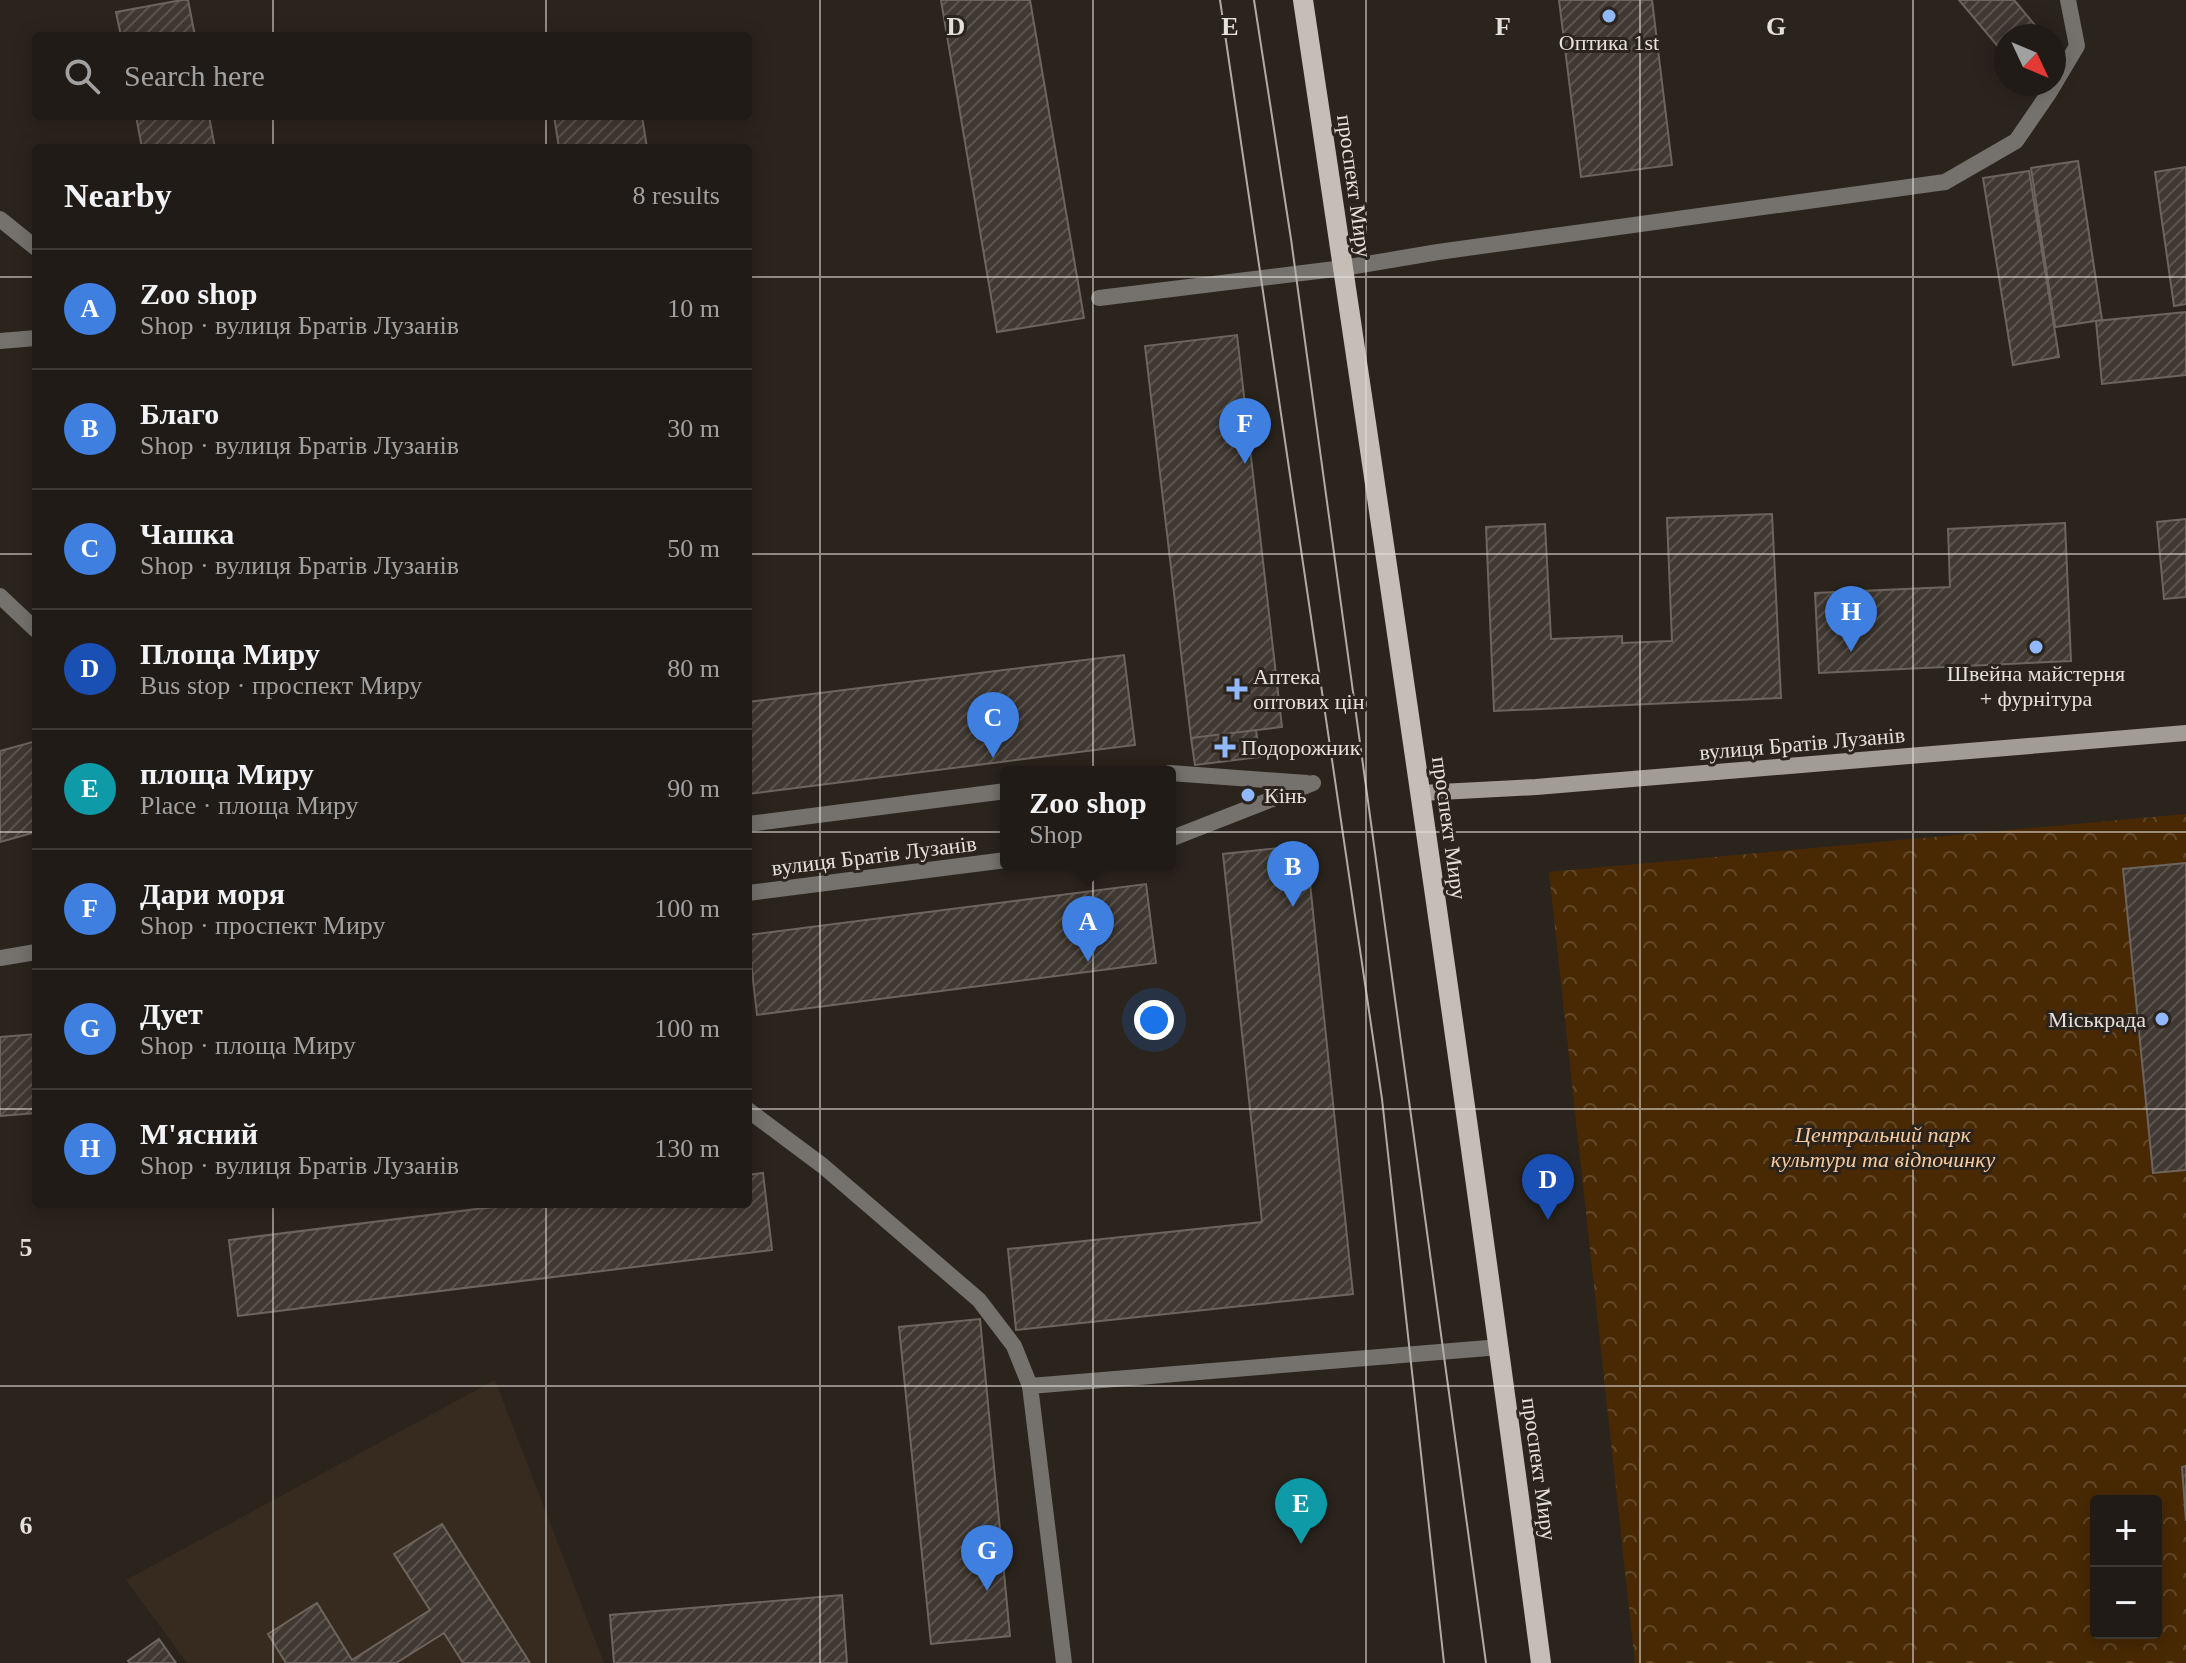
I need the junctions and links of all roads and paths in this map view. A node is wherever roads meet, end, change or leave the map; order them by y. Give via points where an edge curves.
1 (1303, 0) edge
2 (2068, 0) edge
3 (0, 219) edge
4 (32, 245) edge
5 (1343, 268) junction
6 (1099, 298) dead end
7 (32, 338) edge
8 (0, 341) edge
9 (0, 596) edge
10 (32, 626) edge
11 (2186, 733) edge
12 (1176, 773) edge
13 (1000, 792) edge
14 (1421, 793) junction
15 (752, 823) edge
16 (1176, 837) edge
17 (1000, 861) edge
18 (752, 892) edge
19 (32, 953) edge
20 (0, 958) edge
21 (752, 1113) edge
22 (1500, 1347) junction
23 (1030, 1386) junction
24 (1064, 1663) edge
25 (1541, 1663) edge

1 - 5 main road, проспект Миру
2 - 5 street via 2077,46 2049,93 2016,141 1945,182
3 - 4 street
5 - 6 street
5 - 14 main road, проспект Миру
7 - 8 street
9 - 10 street
11 - 14 main road, вулиця Братів Лузанів
12 - 16 street via 1313,783
13 - 15 street, вулиця Братів Лузанів
14 - 22 main road, проспект Миру
17 - 18 street, вулиця Братів Лузанів
19 - 20 street
21 - 23 street via 823,1166 979,1300 1014,1346
22 - 23 street
22 - 25 main road, проспект Миру
23 - 24 street

